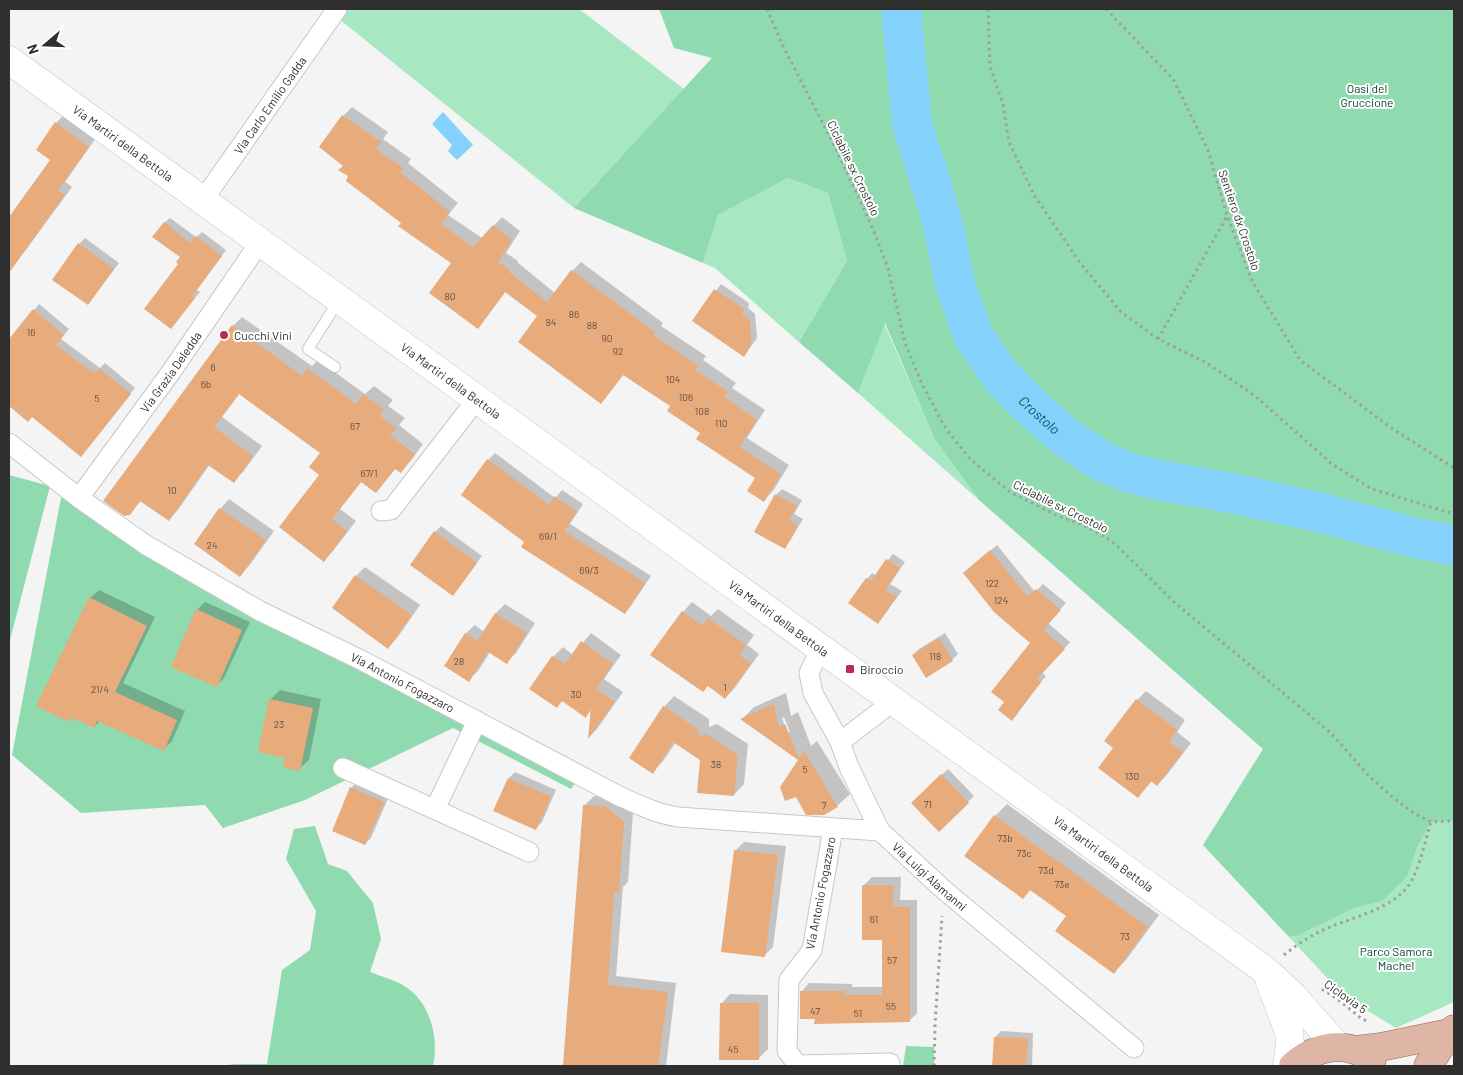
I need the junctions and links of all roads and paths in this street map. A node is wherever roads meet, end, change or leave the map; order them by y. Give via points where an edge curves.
1 (336, 9) edge
2 (767, 9) edge
3 (988, 9) edge
4 (1106, 9) edge
5 (9, 60) edge
6 (202, 200) junction
7 (1227, 215) junction
8 (260, 242) junction
9 (340, 300) junction
10 (1158, 339) junction
11 (335, 367) dead end
12 (477, 399) junction
13 (9, 442) edge
14 (1454, 468) edge
15 (79, 498) junction
16 (381, 511) dead end
17 (1454, 514) edge
18 (821, 648) junction
19 (894, 702) junction
20 (476, 721) junction
21 (840, 742) junction
22 (343, 768) dead end
23 (436, 810) junction
24 (1454, 821) edge
25 (1431, 822) junction
26 (833, 829) junction
27 (880, 831) junction
28 (529, 852) dead end
29 (944, 890) junction
30 (1277, 963) junction
31 (1318, 987) dead end
32 (1452, 1031) edge
33 (1401, 1043) junction
34 (1134, 1048) dead end
35 (1347, 1048) junction
36 (890, 1063) dead end
37 (934, 1066) edge
38 (1287, 1066) edge
39 (1293, 1066) edge
40 (1378, 1066) edge
41 (1428, 1066) edge

1 - 6 street, Via Carlo Emilio Gadda
2 - 25 path, Ciclabile sx Crostolo via 874,229 888,268 905,343 921,382 944,426 970,459 1010,492 1112,541 1176,603 1331,733 1392,796
3 - 10 path via 990,66 1003,104 1008,142 1034,195 1081,264 1121,312
4 - 7 path, Sentiero dx Crostolo via 1173,78 1208,150
5 - 6 main road, Via Martiri della Bettola
6 - 8 main road, Via Martiri della Bettola
7 - 10 path
7 - 14 path, Sentiero dx Crostolo via 1252,281 1300,360 1390,427
8 - 9 main road, Via Martiri della Bettola
8 - 15 street, Via Grazia Deledda
9 - 11 lane via 308,349
9 - 12 main road, Via Martiri della Bettola
10 - 17 path via 1205,362 1254,395 1332,464 1372,489
12 - 16 street via 391,510
12 - 18 main road, Via Martiri della Bettola
13 - 15 street, Via Antonio Fogazzaro
15 - 20 street, Via Antonio Fogazzaro via 146,545 260,611
18 - 19 main road, Via Martiri della Bettola
18 - 21 street, Via Luigi Alamanni via 809,673 813,693
19 - 21 street
19 - 30 main road, Via Martiri della Bettola
20 - 23 street
20 - 26 street, Via Antonio Fogazzaro via 619,796 664,815
21 - 27 street, Via Luigi Alamanni
22 - 23 street
23 - 28 street
24 - 25 path
25 - 30 path via 1418,865 1402,892 1370,912 1319,932 1294,947
26 - 27 street, Via Antonio Fogazzaro
26 - 36 street, Via Antonio Fogazzaro via 812,950 789,980 787,1051 798,1065
27 - 29 street, Via Luigi Alamanni
29 - 34 street, Via Luigi Alamanni
29 - 37 path
30 - 35 main road, Via Martiri della Bettola via 1292,995
30 - 38 main road via 1289,1032
31 - 33 path, Ciclovia 5 via 1362,1019 1383,1026
32 - 33 main road
32 - 41 main road
33 - 35 main road
35 - 39 main road via 1314,1053
35 - 40 main road, Via Martiri della Bettola via 1371,1058

